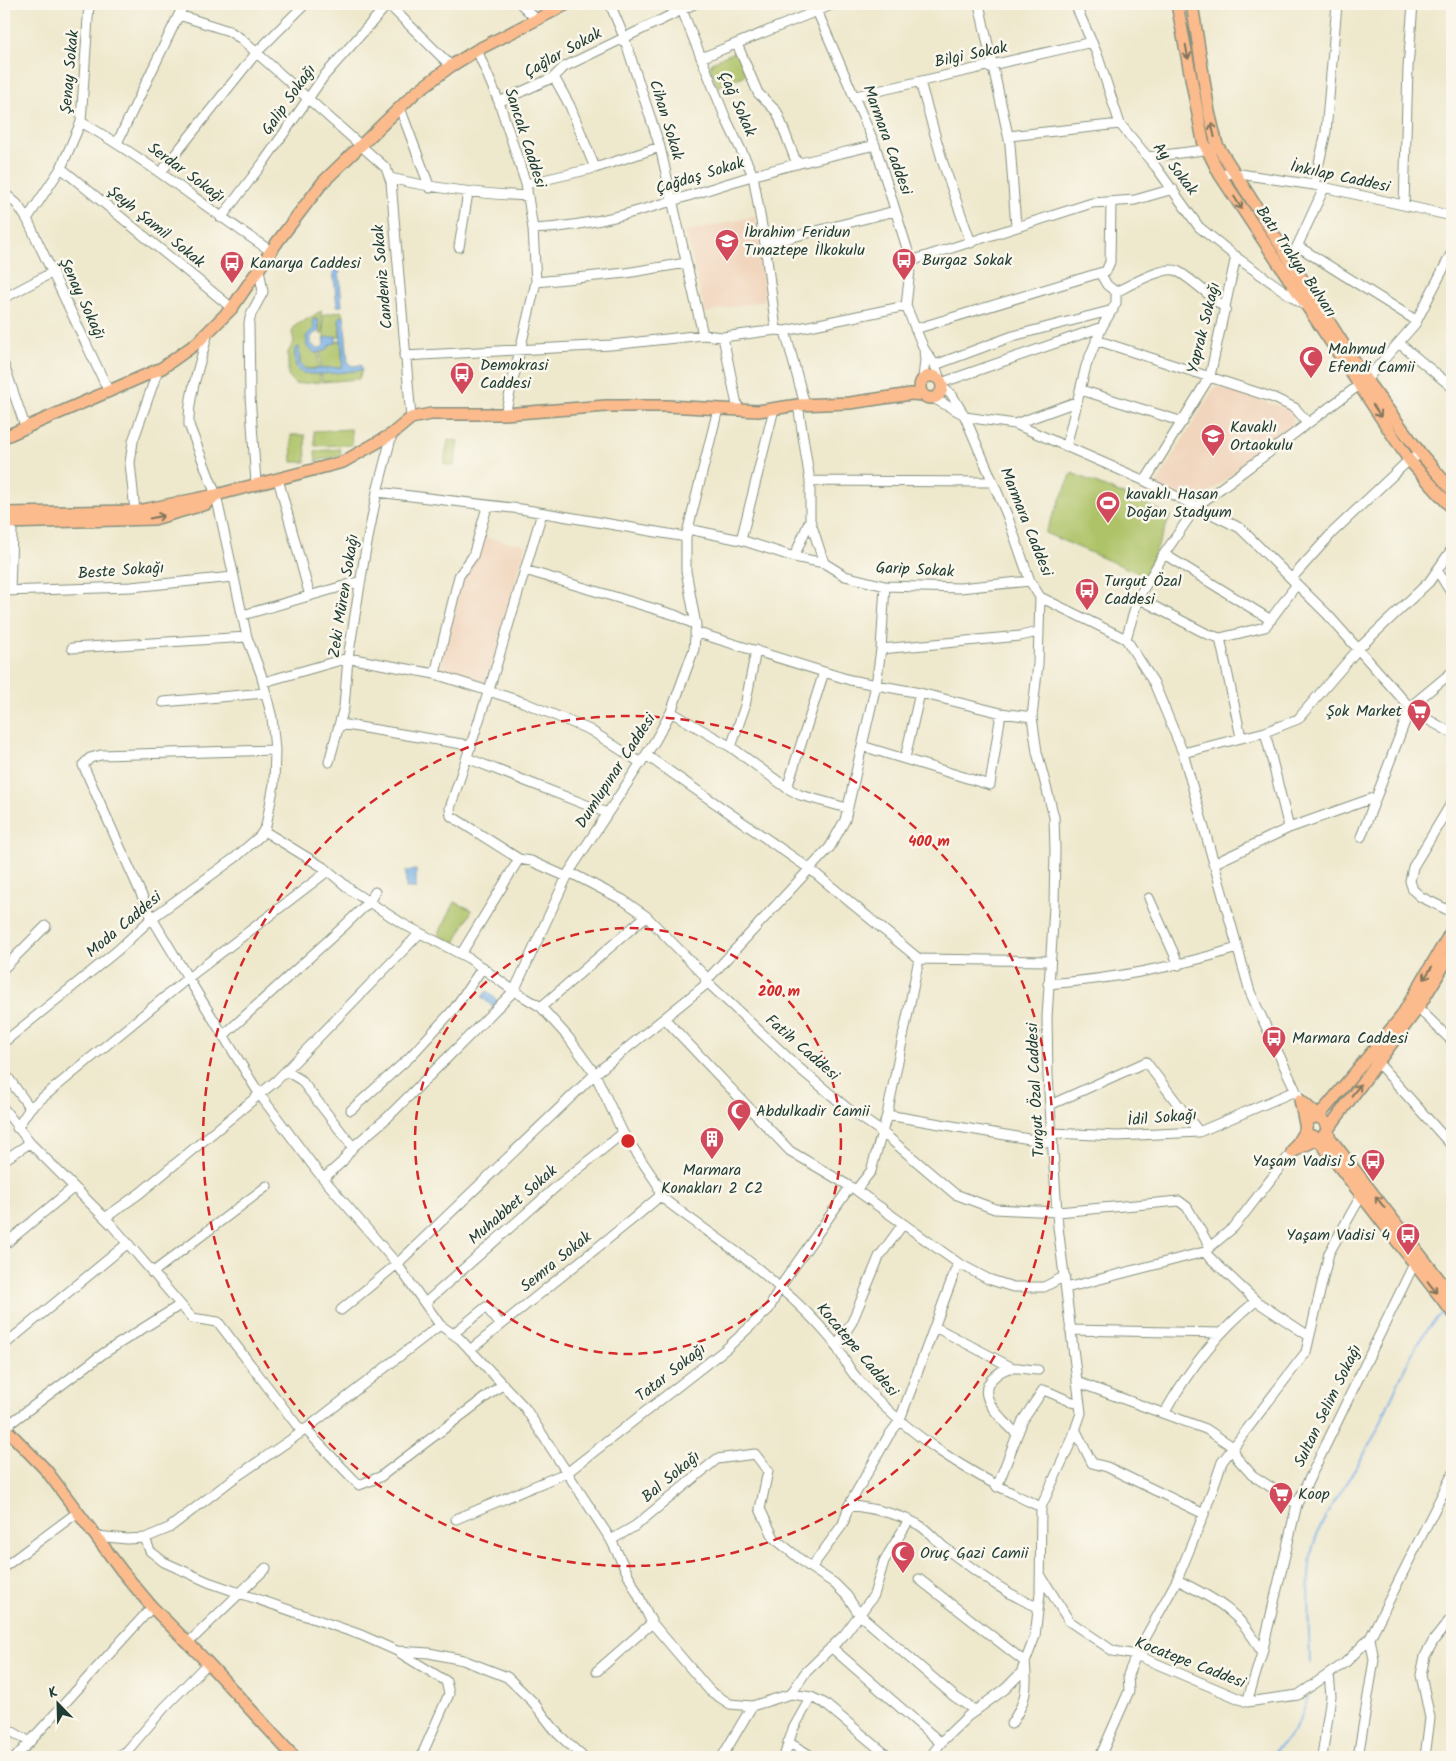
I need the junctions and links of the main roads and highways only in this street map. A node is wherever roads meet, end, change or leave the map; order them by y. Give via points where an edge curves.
1 (567, 4) edge
2 (1177, 4) edge
3 (1192, 4) edge
4 (1213, 149) junction
5 (1363, 383) junction
6 (922, 390) junction
7 (4, 438) edge
8 (1452, 490) edge
9 (216, 495) junction
10 (1452, 508) edge
11 (4, 513) edge
12 (8, 527) edge
13 (1452, 930) edge
14 (1451, 957) edge
15 (1319, 1116) junction
16 (1326, 1129) junction
17 (1305, 1130) junction
18 (1316, 1138) junction
19 (1452, 1296) edge
20 (1451, 1310) edge
21 (4, 1428) edge
22 (294, 1757) edge

1 - 7 main road via 477,50 415,93 323,182 232,308 197,343 158,370
2 -> 4 main road, Batı Trakya Bulvarı via 1203,141
4 -> 3 main road, Batı Trakya Bulvarı
4 - 5 main road, Batı Trakya Bulvarı via 1234,172
4 -> 5 main road, Batı Trakya Bulvarı via 1220,174
5 - 8 main road, Batı Trakya Bulvarı
5 -> 10 main road, Batı Trakya Bulvarı via 1409,460
6 - 6 main road via 934,376 941,383 939,394
6 - 9 main road via 850,402 774,409 606,406 504,414 431,414 411,418 392,434 343,462
9 - 11 main road via 135,511
12 -> 9 main road via 154,519 206,504
13 -> 15 main road via 1400,1016
16 -> 14 main road via 1418,1008
15 - 16 main road
15 - 17 main road via 1309,1119
15 - 17 main road via 1298,1096
16 - 18 main road via 1323,1136
19 -> 16 main road
17 - 18 main road
17 - 18 main road via 1292,1152
18 -> 20 main road
21 - 22 main road via 46,1470 152,1607

